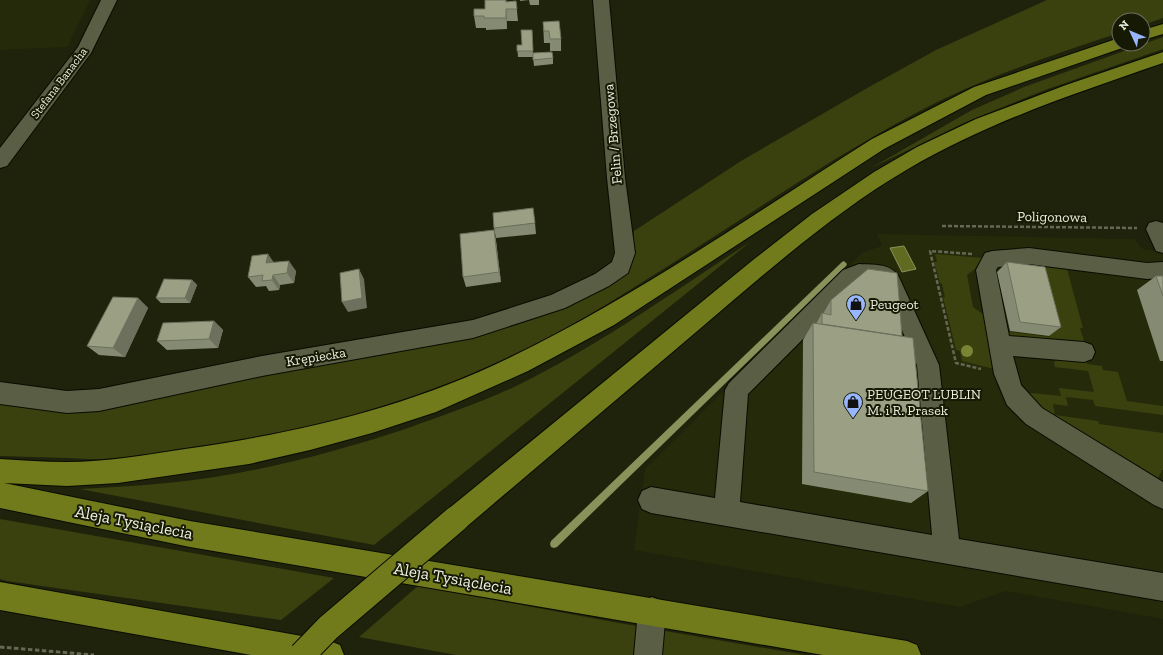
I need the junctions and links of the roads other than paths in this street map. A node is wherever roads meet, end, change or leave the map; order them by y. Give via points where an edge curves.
1 (109, 0) edge
2 (601, 0) edge
3 (1163, 29) edge
4 (1151, 33) edge
5 (1111, 46) edge
6 (1163, 57) edge
7 (0, 161) edge
8 (621, 267) joint
9 (1163, 270) edge
10 (999, 345) junction
11 (1084, 352) dead end
12 (0, 393) edge
13 (0, 471) edge
14 (0, 495) edge
15 (1163, 496) edge
16 (651, 500) dead end
17 (726, 514) junction
18 (947, 550) junction
19 (1163, 587) edge
20 (0, 596) edge
21 (652, 611) junction
22 (227, 637) junction
23 (271, 655) edge
24 (302, 655) edge
25 (330, 655) edge
26 (648, 655) edge
27 (907, 655) edge

1 - 7 street, Stefana Banacha via 85,49
2 - 8 street, Felin / Brzegowa via 625,253
3 - 4 main road
5 - 13 main road via 980,91 919,121 878,144 606,318 520,364 428,404 310,440 249,452 118,471 67,474
6 - 24 main road, bridge via 1047,97 986,122 924,152 872,183 760,266 456,519 328,628
8 - 12 street, Krępiecka via 557,302 473,329 262,366 99,400 67,402
9 - 10 street via 1147,271 1029,256 992,259 986,270
10 - 11 street
10 - 15 street via 1009,390 1018,402 1034,416
14 - 21 main road, Aleja Tysiąclecia via 190,534
16 - 17 street
17 - 18 street
17 - 18 street via 737,390 850,276 859,272 885,274 891,280 928,365
18 - 19 street
20 - 22 main road
21 - 26 street
21 - 27 main road, Aleja Tysiąclecia
22 - 23 main road
22 - 25 main road

